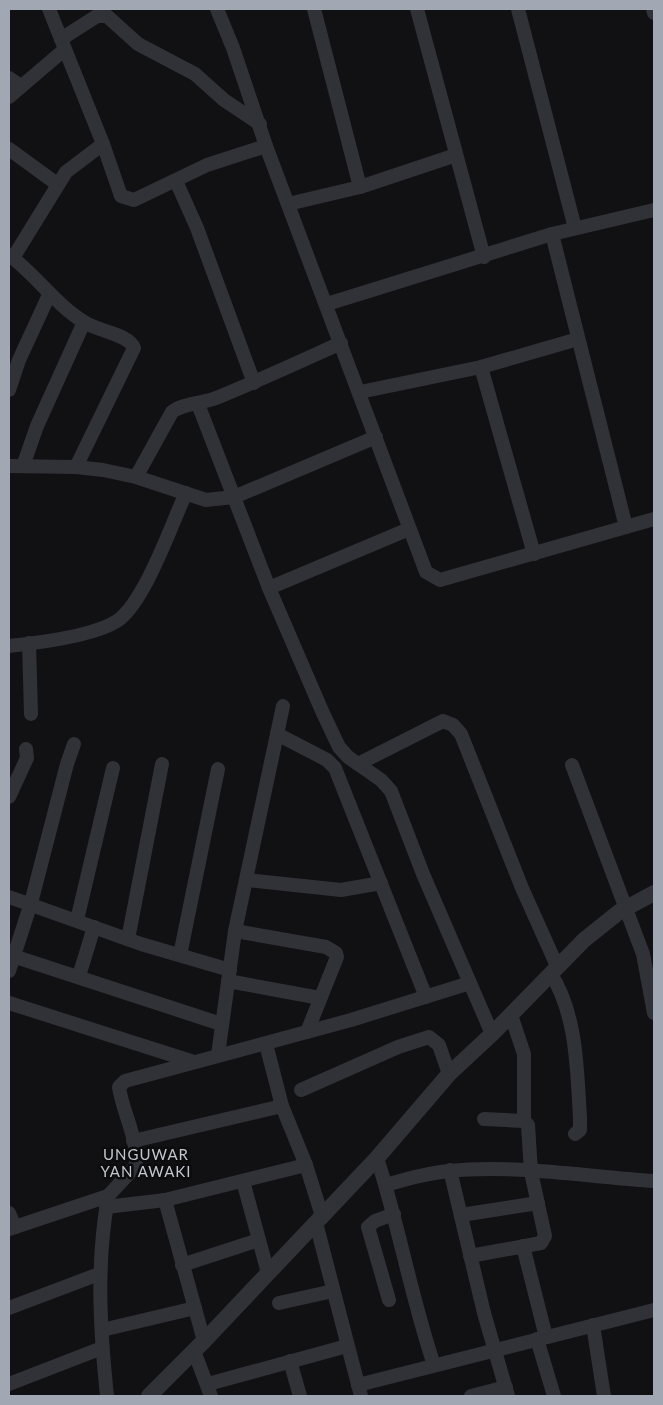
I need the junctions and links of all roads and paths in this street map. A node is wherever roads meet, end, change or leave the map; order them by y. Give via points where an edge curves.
1 (49, 9) edge
2 (217, 9) edge
3 (314, 9) edge
4 (417, 9) edge
5 (518, 9) edge
6 (653, 9) edge
7 (654, 13) edge
8 (63, 44) junction
9 (9, 78) edge
10 (21, 86) junction
11 (9, 97) edge
12 (260, 124) junction
13 (103, 144) junction
14 (266, 146) junction
15 (9, 149) edge
16 (456, 155) junction
17 (176, 181) junction
18 (57, 184) junction
19 (360, 187) junction
20 (288, 204) junction
21 (654, 210) edge
22 (575, 228) junction
23 (552, 234) junction
24 (11, 256) edge
25 (484, 257) junction
26 (49, 295) junction
27 (327, 304) junction
28 (84, 322) junction
29 (578, 340) junction
30 (341, 343) junction
31 (481, 367) junction
32 (11, 373) edge
33 (254, 383) junction
34 (9, 390) edge
35 (360, 392) junction
36 (198, 404) junction
37 (376, 437) junction
38 (16, 466) edge
39 (76, 467) junction
40 (136, 476) junction
41 (186, 493) junction
42 (234, 497) junction
43 (654, 518) edge
44 (626, 527) junction
45 (409, 529) junction
46 (534, 554) junction
47 (269, 588) junction
48 (29, 643) junction
49 (9, 646) edge
50 (283, 706) dead end
51 (31, 714) dead end
52 (277, 734) junction
53 (74, 744) dead end
54 (26, 750) dead end
55 (162, 764) dead end
56 (358, 764) junction
57 (572, 764) dead end
58 (113, 768) dead end
59 (218, 769) dead end
60 (9, 797) edge
61 (247, 880) junction
62 (381, 883) junction
63 (654, 894) edge
64 (9, 897) edge
65 (31, 903) junction
66 (626, 908) junction
67 (77, 920) junction
68 (94, 927) junction
69 (236, 930) junction
70 (128, 939) junction
71 (180, 955) junction
72 (13, 956) junction
73 (554, 970) junction
74 (9, 971) edge
75 (229, 975) junction
76 (79, 976) junction
77 (470, 983) junction
78 (426, 997) junction
79 (320, 998) junction
80 (9, 1003) edge
81 (654, 1014) edge
82 (511, 1015) junction
83 (221, 1024) junction
84 (307, 1032) junction
85 (492, 1034) junction
86 (266, 1044) junction
87 (218, 1055) junction
88 (194, 1062) junction
89 (449, 1074) junction
90 (301, 1090) dead end
91 (282, 1106) junction
92 (484, 1119) dead end
93 (524, 1121) junction
94 (575, 1134) dead end
95 (133, 1141) junction
96 (377, 1158) junction
97 (306, 1165) junction
98 (450, 1170) junction
99 (531, 1172) junction
100 (243, 1181) junction
101 (654, 1181) edge
102 (386, 1185) junction
103 (165, 1200) junction
104 (107, 1201) junction
105 (538, 1203) junction
106 (9, 1213) edge
107 (394, 1214) junction
108 (461, 1215) junction
109 (319, 1220) junction
110 (12, 1228) edge
111 (259, 1240) junction
112 (524, 1246) junction
113 (470, 1256) junction
114 (182, 1264) junction
115 (268, 1273) junction
116 (99, 1274) junction
117 (333, 1291) junction
118 (389, 1300) dead end
119 (279, 1303) dead end
120 (9, 1308) edge
121 (195, 1308) junction
122 (654, 1310) edge
123 (593, 1325) junction
124 (102, 1330) junction
125 (541, 1338) junction
126 (199, 1346) junction
127 (347, 1346) junction
128 (102, 1348) junction
129 (494, 1350) junction
130 (290, 1361) junction
131 (434, 1365) junction
132 (9, 1384) edge
133 (209, 1390) edge
134 (359, 1391) edge
135 (507, 1392) edge
136 (107, 1396) edge
137 (149, 1396) edge
138 (300, 1396) edge
139 (471, 1396) edge
140 (554, 1396) edge
141 (604, 1396) edge

1 - 8 street
2 - 12 street
3 - 19 street
4 - 16 street
5 - 22 street
6 - 7 street
8 - 10 street
8 - 12 street via 97,16 107,16 138,44 195,74 224,100
8 - 13 street
9 - 10 street
10 - 11 street
12 - 14 street
13 - 17 street via 125,199 134,200
13 - 18 street via 76,163
14 - 17 street via 207,165
14 - 20 street
15 - 18 street
16 - 19 street
16 - 25 street
17 - 33 street via 197,228
18 - 24 street
19 - 20 street
20 - 27 street
21 - 22 street
22 - 23 street
23 - 25 street
23 - 29 street
24 - 26 street
25 - 27 street
26 - 28 street
26 - 32 street
27 - 30 street
28 - 38 street
28 - 39 street via 125,337 134,348
29 - 31 street
29 - 44 street
30 - 33 street
30 - 35 street
31 - 35 street
31 - 46 street
32 - 34 street
33 - 36 street
35 - 37 street
36 - 40 street via 182,406 172,412
36 - 42 street
37 - 42 street
37 - 45 street
38 - 39 street
39 - 40 street
40 - 41 street
41 - 42 street via 206,500
41 - 48 street via 139,598 117,621 94,631
42 - 47 street
43 - 44 street
44 - 46 street
45 - 46 street via 426,572 440,580
45 - 47 street
47 - 56 street via 339,747
48 - 49 street
48 - 51 street
50 - 52 street
52 - 61 street
52 - 62 street via 327,760 335,768
53 - 65 street
54 - 60 street via 27,758
55 - 70 street
56 - 73 street via 443,721 453,725 461,734
56 - 77 street via 391,791
57 - 66 street
58 - 67 street
59 - 71 street
61 - 62 street via 341,890
61 - 69 street
62 - 78 street
63 - 66 street
64 - 65 street
65 - 67 street
65 - 72 street
66 - 73 street via 584,940
66 - 81 street via 643,954
67 - 68 street
68 - 70 street
68 - 76 street
69 - 75 street
69 - 79 street via 333,949 337,957
70 - 71 street
71 - 75 street
72 - 74 street
72 - 76 street
73 - 82 street
73 - 94 street via 568,1015 576,1060 580,1130
75 - 79 street
75 - 83 street
76 - 83 street
77 - 78 street
77 - 85 street
78 - 84 street
79 - 84 street
80 - 88 street
82 - 85 street
82 - 93 street via 524,1054
83 - 87 street
84 - 86 street
85 - 89 street
86 - 87 street
86 - 91 street
87 - 88 street
88 - 95 street via 122,1083 121,1100
89 - 90 street via 439,1045 429,1037 398,1047
89 - 96 street
91 - 95 street
91 - 97 street
92 - 93 street
93 - 99 street via 531,1134
95 - 104 street via 136,1165
96 - 102 street
96 - 109 street
97 - 100 street
97 - 109 street
98 - 99 street
98 - 102 street
98 - 108 street
99 - 101 street
99 - 105 street
100 - 103 street
100 - 111 street
102 - 107 street
103 - 104 street
103 - 114 street
104 - 110 street
104 - 116 street
105 - 108 street
105 - 112 street via 544,1240
106 - 110 street
107 - 118 street via 368,1227
107 - 131 street
108 - 113 street
109 - 115 street
109 - 117 street
111 - 114 street
111 - 115 street
112 - 113 street
112 - 125 street
113 - 129 street
114 - 121 street
115 - 126 street
116 - 120 street
116 - 124 street
117 - 119 street
117 - 127 street
121 - 124 street
121 - 126 street
122 - 123 street
123 - 125 street
123 - 141 street
124 - 128 street
125 - 129 street
125 - 140 street
126 - 133 street
126 - 137 street
127 - 130 street
127 - 134 street
128 - 132 street
128 - 136 street
129 - 131 street
129 - 135 street
130 - 133 street
130 - 138 street
131 - 134 street
135 - 139 street

